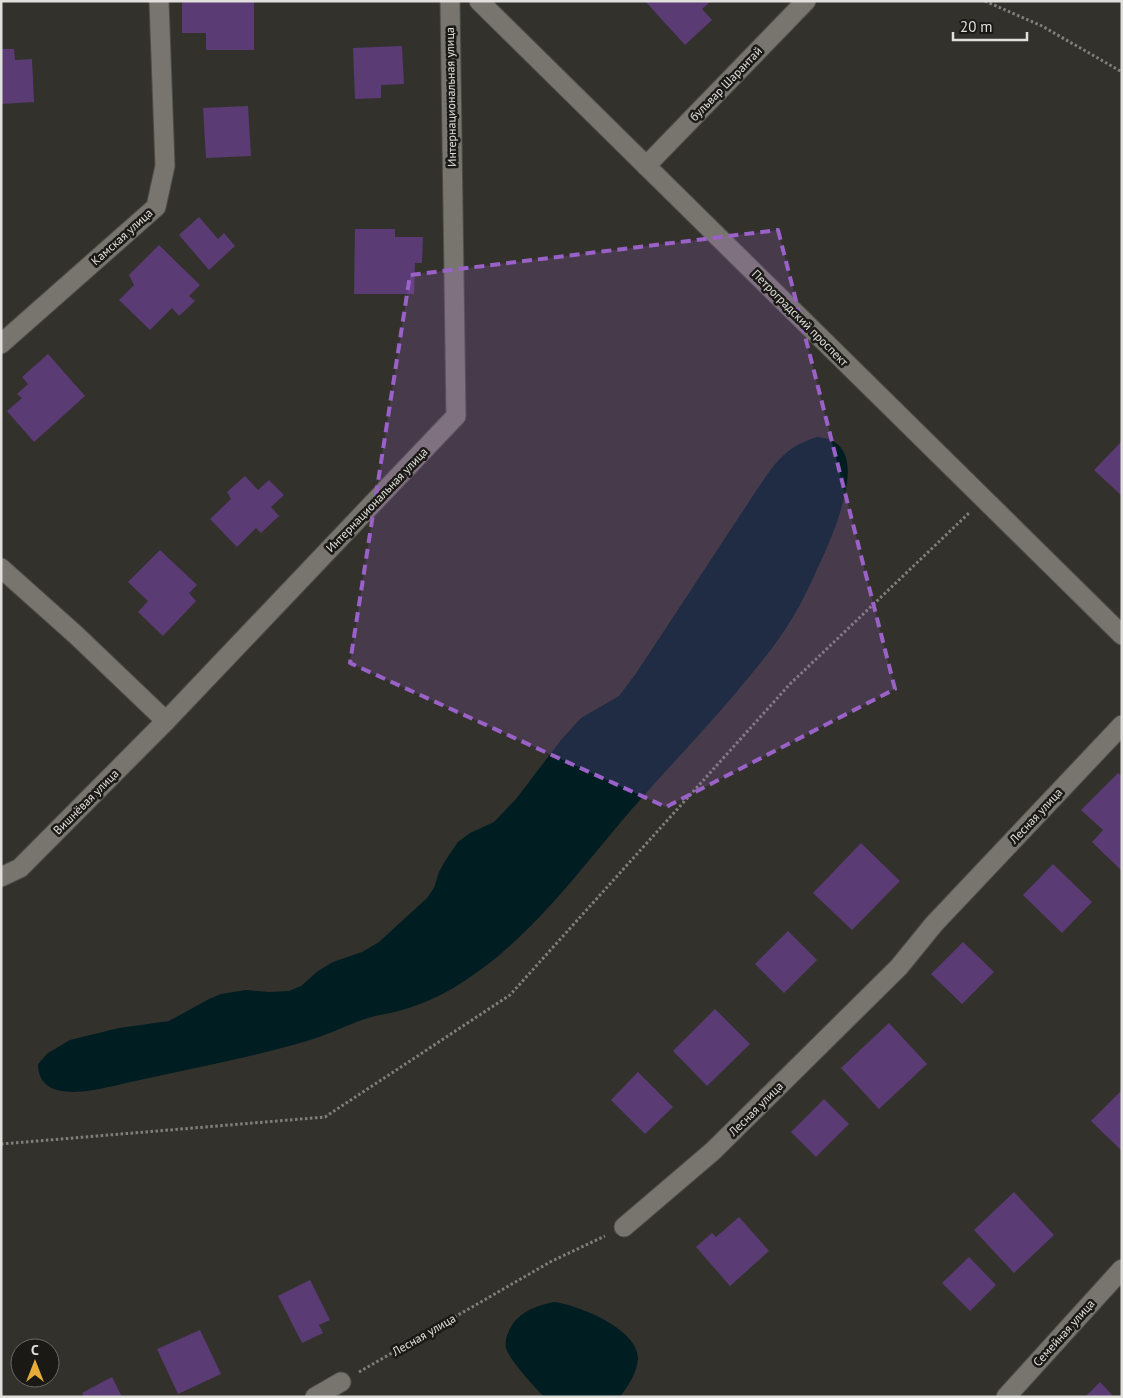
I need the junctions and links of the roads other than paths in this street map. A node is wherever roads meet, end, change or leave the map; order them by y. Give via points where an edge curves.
1 (159, 1) edge
2 (450, 1) edge
3 (479, 1) edge
4 (806, 1) edge
5 (646, 166) junction
6 (1, 344) edge
7 (1, 568) edge
8 (1122, 635) edge
9 (166, 721) junction
10 (1122, 725) edge
11 (1, 877) edge
12 (624, 1228) road end
13 (1122, 1269) edge
14 (341, 1382) road end
15 (314, 1397) edge
16 (1006, 1397) edge

1 - 6 street, Камская улица via 165,166 156,207
2 - 9 street, Интернациональная улица via 456,416
3 - 5 street, Петроградский проспект
4 - 5 street, бульвар Шарантай
5 - 8 street, Петроградский проспект
7 - 9 street
9 - 11 street, Вишнёвая улица via 20,868
10 - 12 street, Лесная улица via 934,924 899,967 713,1151
13 - 16 street, Семейная улица
14 - 15 street

